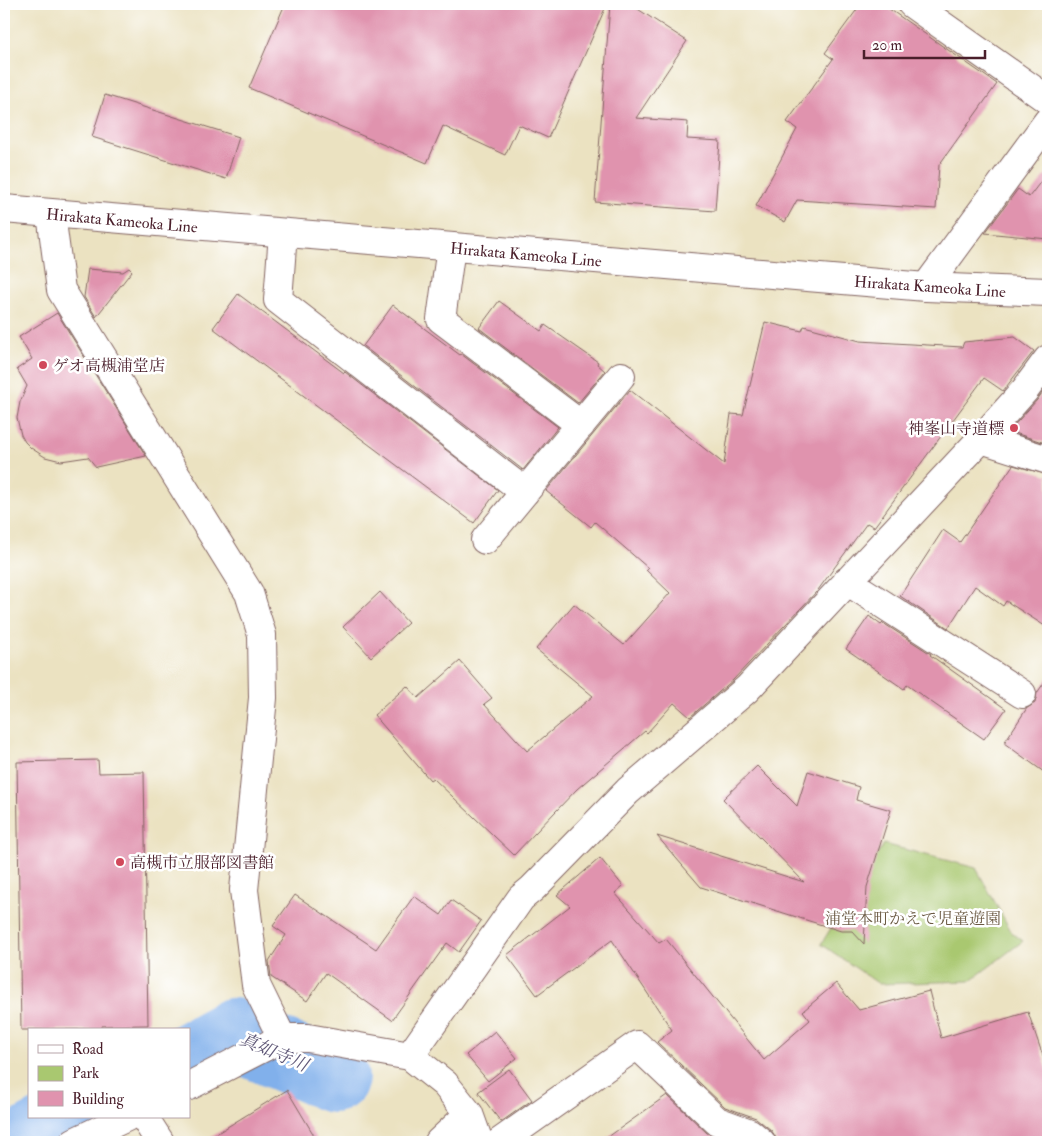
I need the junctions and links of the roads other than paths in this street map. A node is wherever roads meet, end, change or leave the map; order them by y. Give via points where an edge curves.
1 (912, 4) edge
2 (1048, 100) edge
3 (1048, 121) edge
4 (4, 210) edge
5 (51, 214) junction
6 (283, 233) junction
7 (451, 247) junction
8 (926, 287) junction
9 (1048, 292) edge
10 (1048, 359) edge
11 (621, 376) dead end
12 (580, 425) junction
13 (981, 439) junction
14 (1048, 460) edge
15 (525, 492) junction
16 (485, 540) dead end
17 (847, 581) junction
18 (1022, 694) dead end
19 (282, 1038) junction
20 (410, 1056) junction
21 (190, 1085) edge
22 (469, 1114) junction
23 (125, 1118) edge
24 (145, 1118) edge
25 (74, 1142) edge
26 (160, 1142) edge
27 (440, 1142) edge
28 (479, 1142) edge
29 (500, 1142) edge
30 (761, 1142) edge

1 - 2 street
3 - 8 street
4 - 5 street, Hirakata Kameoka Line
5 - 6 street, Hirakata Kameoka Line
5 - 19 street via 61,290 249,593 262,635 263,698 244,890 256,985
6 - 7 street, Hirakata Kameoka Line
6 - 15 street via 278,300
7 - 8 street, Hirakata Kameoka Line
7 - 12 street via 440,319
8 - 9 street, Hirakata Kameoka Line
10 - 13 street
11 - 12 street
12 - 15 street
13 - 14 street
13 - 17 street
15 - 16 street
17 - 18 street
17 - 20 street via 747,689 623,796 521,898
19 - 20 street via 308,1038
19 - 21 street
20 - 22 street via 445,1084
22 - 27 street
22 - 28 street
23 - 25 street
24 - 26 street
29 - 30 street via 637,1045 717,1120 750,1133

